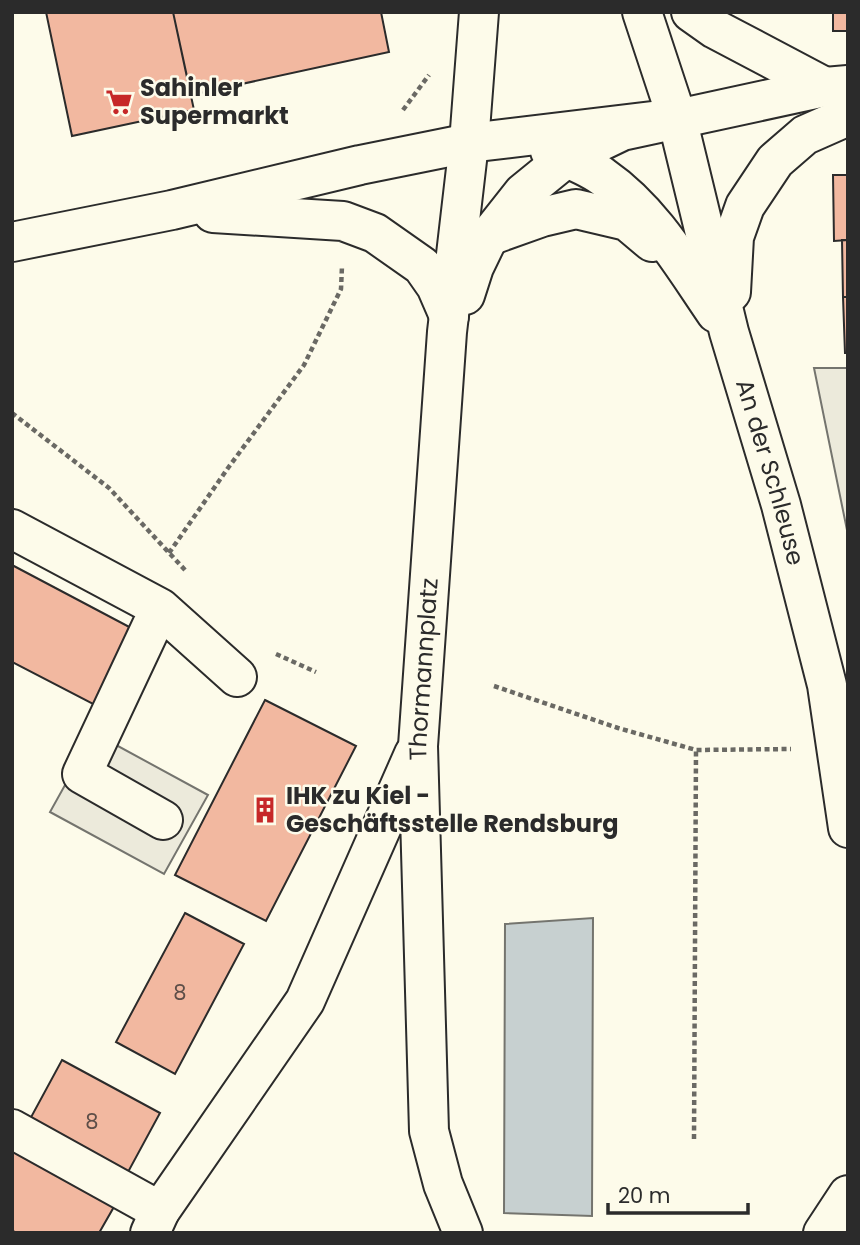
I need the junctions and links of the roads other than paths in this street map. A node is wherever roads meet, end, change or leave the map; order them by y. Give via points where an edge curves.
1 (479, 12) edge
2 (642, 12) edge
3 (691, 12) edge
4 (840, 96) edge
5 (677, 118) junction
6 (481, 142) junction
7 (566, 158) junction
8 (173, 210) junction
9 (489, 236) junction
10 (12, 242) edge
11 (686, 269) junction
12 (448, 324) junction
13 (729, 332) junction
14 (12, 529) edge
15 (160, 608) junction
16 (237, 677) dead end
17 (837, 682) edge
18 (418, 746) junction
19 (163, 820) dead end
20 (848, 828) edge
21 (12, 1129) edge
22 (848, 1195) edge
23 (155, 1222) edge
24 (823, 1232) edge
25 (463, 1233) edge

1 - 6 main road, Thormannplatz
2 - 5 main road, An der Schleuse
3 - 4 main road
4 - 5 main road
4 - 13 main road via 775,161 745,206 734,236
5 - 6 main road
5 - 7 main road via 622,131
5 - 13 main road, An der Schleuse
6 - 7 main road via 521,142
6 - 8 main road via 360,165
6 - 12 main road, Thormannplatz
7 - 9 main road via 523,193
7 - 11 main road via 603,176 637,206
8 - 10 main road
8 - 12 main road via 343,221 374,233 422,266 436,286
9 - 11 main road via 576,209 627,221
9 - 12 main road
11 - 13 main road
12 - 18 main road, Thormannplatz
13 - 17 main road, An der Schleuse
14 - 15 main road
15 - 16 main road
15 - 19 main road via 82,774
17 - 20 main road, An der Schleuse via 836,750
18 - 23 main road via 306,1001
18 - 25 main road, Thormannplatz via 429,1131
21 - 23 main road
22 - 24 main road

